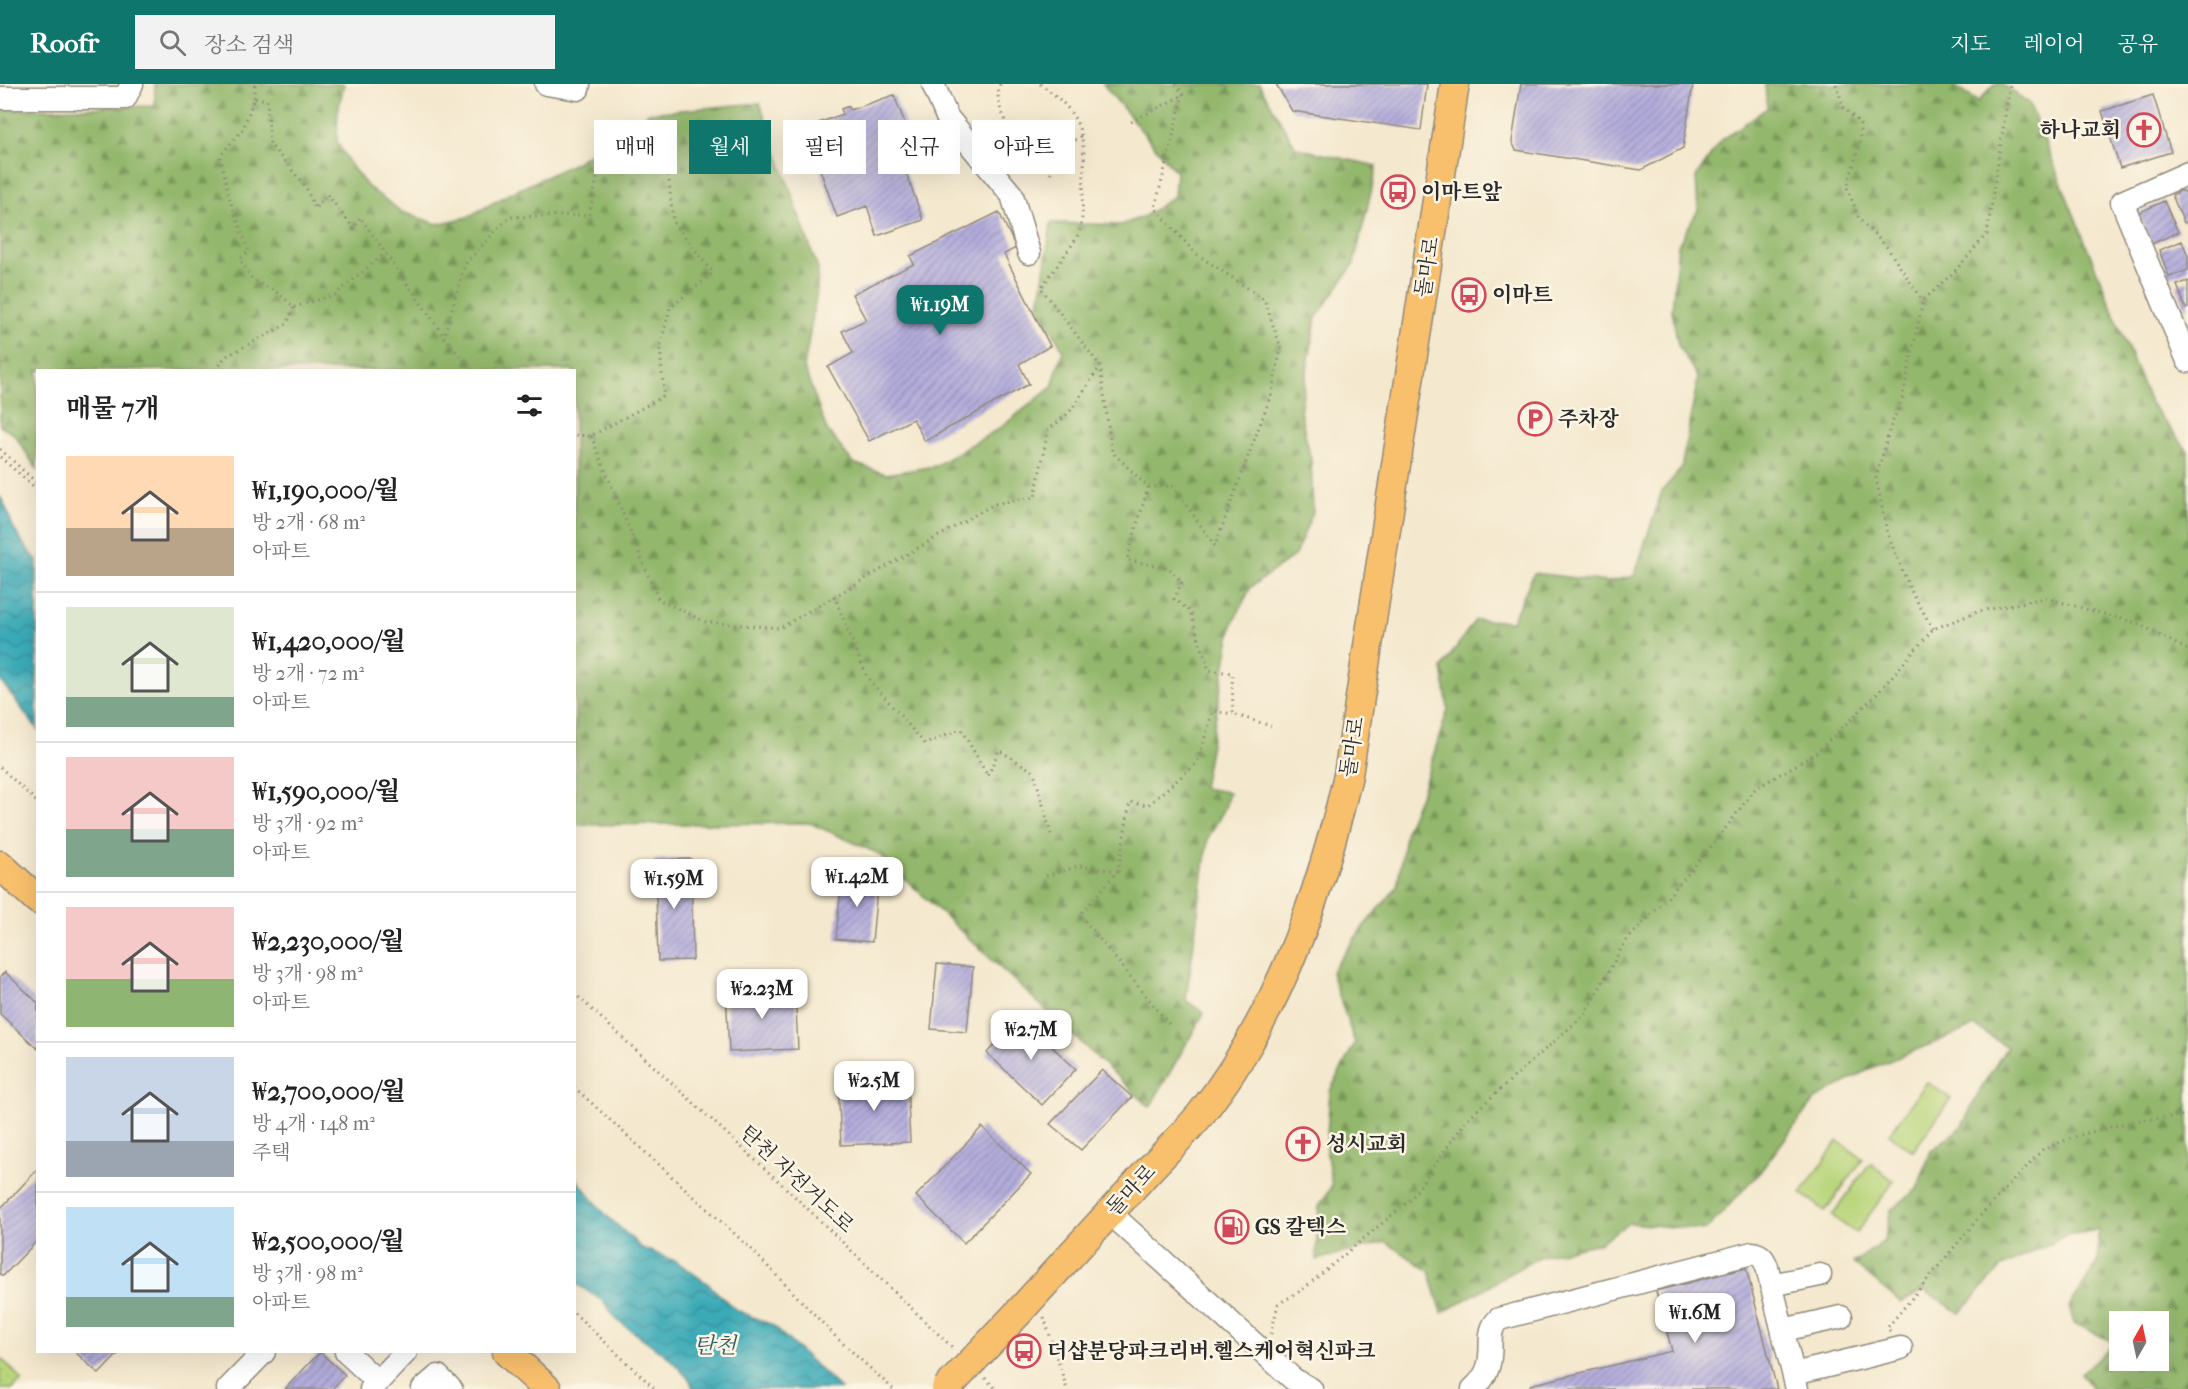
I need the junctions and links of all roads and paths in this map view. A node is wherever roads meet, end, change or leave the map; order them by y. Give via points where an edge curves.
1 (132, 84) edge
2 (255, 84) edge
3 (546, 84) edge
4 (579, 84) edge
5 (933, 84) edge
6 (1000, 84) edge
7 (1040, 84) edge
8 (1176, 84) edge
9 (1455, 84) edge
10 (1836, 84) edge
11 (2010, 84) edge
12 (1183, 95) junction
13 (0, 98) edge
14 (254, 98) junction
15 (1006, 120) edge
16 (1131, 122) dead end
17 (1083, 135) junction
18 (1075, 140) edge
19 (2188, 173) edge
20 (385, 253) junction
21 (1029, 253) dead end
22 (1923, 301) junction
23 (294, 307) junction
24 (444, 337) junction
25 (2188, 361) edge
26 (1100, 366) junction
27 (217, 369) edge
28 (471, 369) edge
29 (576, 435) edge
30 (591, 436) junction
31 (0, 449) edge
32 (0, 457) edge
33 (36, 482) edge
34 (1148, 487) junction
35 (36, 488) edge
36 (834, 596) junction
37 (1934, 629) junction
38 (2188, 650) edge
39 (1233, 714) junction
40 (1271, 726) dead end
41 (0, 767) edge
42 (36, 801) edge
43 (1051, 834) dead end
44 (0, 865) edge
45 (1118, 871) junction
46 (1046, 876) dead end
47 (36, 898) edge
48 (576, 995) edge
49 (1170, 1024) dead end
50 (576, 1089) edge
51 (2188, 1115) edge
52 (1110, 1213) junction
53 (1820, 1275) dead end
54 (1772, 1285) junction
55 (1027, 1303) junction
56 (576, 1315) edge
57 (1841, 1317) dead end
58 (1783, 1330) junction
59 (1901, 1348) joint
60 (954, 1349) dead end
61 (263, 1353) edge
62 (347, 1353) edge
63 (405, 1353) edge
64 (508, 1353) edge
65 (1266, 1355) junction
66 (979, 1373) dead end
67 (1796, 1382) edge
68 (375, 1385) edge
69 (1485, 1385) edge
70 (228, 1389) edge
71 (423, 1389) edge
72 (451, 1389) edge
73 (547, 1389) edge
74 (655, 1389) edge
75 (893, 1389) edge
76 (946, 1389) edge
77 (996, 1389) edge
78 (1067, 1389) edge
79 (1311, 1389) edge

1 - 13 street via 125,98
2 - 14 path
3 - 4 street via 578,89
5 - 21 street via 947,117 973,140 1012,195
6 - 15 path via 998,94
7 - 17 path via 1076,118
8 - 12 path
9 - 52 main road, 돌마로 via 1348,775 1326,860 1283,977 1231,1071 1200,1115
10 - 22 path via 1844,108 1860,123 1860,143 1846,187 1859,219 1886,246
11 - 22 path via 1987,234
12 - 16 path
12 - 34 path via 1155,207 1195,253 1263,299 1281,348 1272,392 1215,546 1173,486
14 - 20 path via 267,100 270,144 306,187 315,209 327,195 354,229 360,217
14 - 23 path via 243,129 220,156 229,197 249,252 240,259 252,279
17 - 18 path
17 - 26 path via 1080,231 1041,288
19 - 25 street via 2122,202
20 - 23 path via 335,295
20 - 24 path
22 - 37 path via 1902,400 1876,478 1887,532 1910,589
23 - 27 path via 287,324 225,357
24 - 28 path
24 - 30 path via 465,264 509,217 589,214 597,177 623,147 667,160 673,222 713,273 670,308 660,347 664,396
26 - 34 path via 1112,452
26 - 36 path via 1069,413 1048,430 1035,497 994,504
29 - 30 path
30 - 36 path via 658,599 706,622 780,628
31 - 33 path
32 - 35 path
34 - 39 path via 1127,560 1169,568 1182,582 1174,599 1190,611 1209,670 1232,674
36 - 43 path via 867,677 924,744 961,729 988,776 999,750 1034,772
37 - 38 path via 1980,611 2046,598 2137,622
37 - 65 path via 1875,696 1816,753 1755,789 1668,897 1625,942 1585,1014 1468,1118 1410,1200 1302,1290 1278,1304
39 - 40 path
39 - 45 path via 1213,711 1197,763 1148,805 1130,802
41 - 42 path
44 - 47 main road
45 - 46 path via 1078,866
45 - 49 path via 1080,915
48 - 60 path, 탄천 자전거도로
50 - 75 path via 749,1247 838,1340
51 - 59 path via 2133,1121 2043,1149 1981,1215 1887,1328
52 - 55 main road, 돌마로
52 - 65 street
53 - 54 street
54 - 58 street
54 - 69 street via 1764,1259 1752,1253 1499,1319 1490,1334 1491,1363
55 - 76 main road, 돌마로, bridge
55 - 78 path
56 - 74 path
57 - 58 street
58 - 67 street
59 - 67 street
61 - 70 street
62 - 68 street
63 - 68 street
64 - 73 main road
65 - 79 street
66 - 77 path
71 - 72 street via 438,1376

